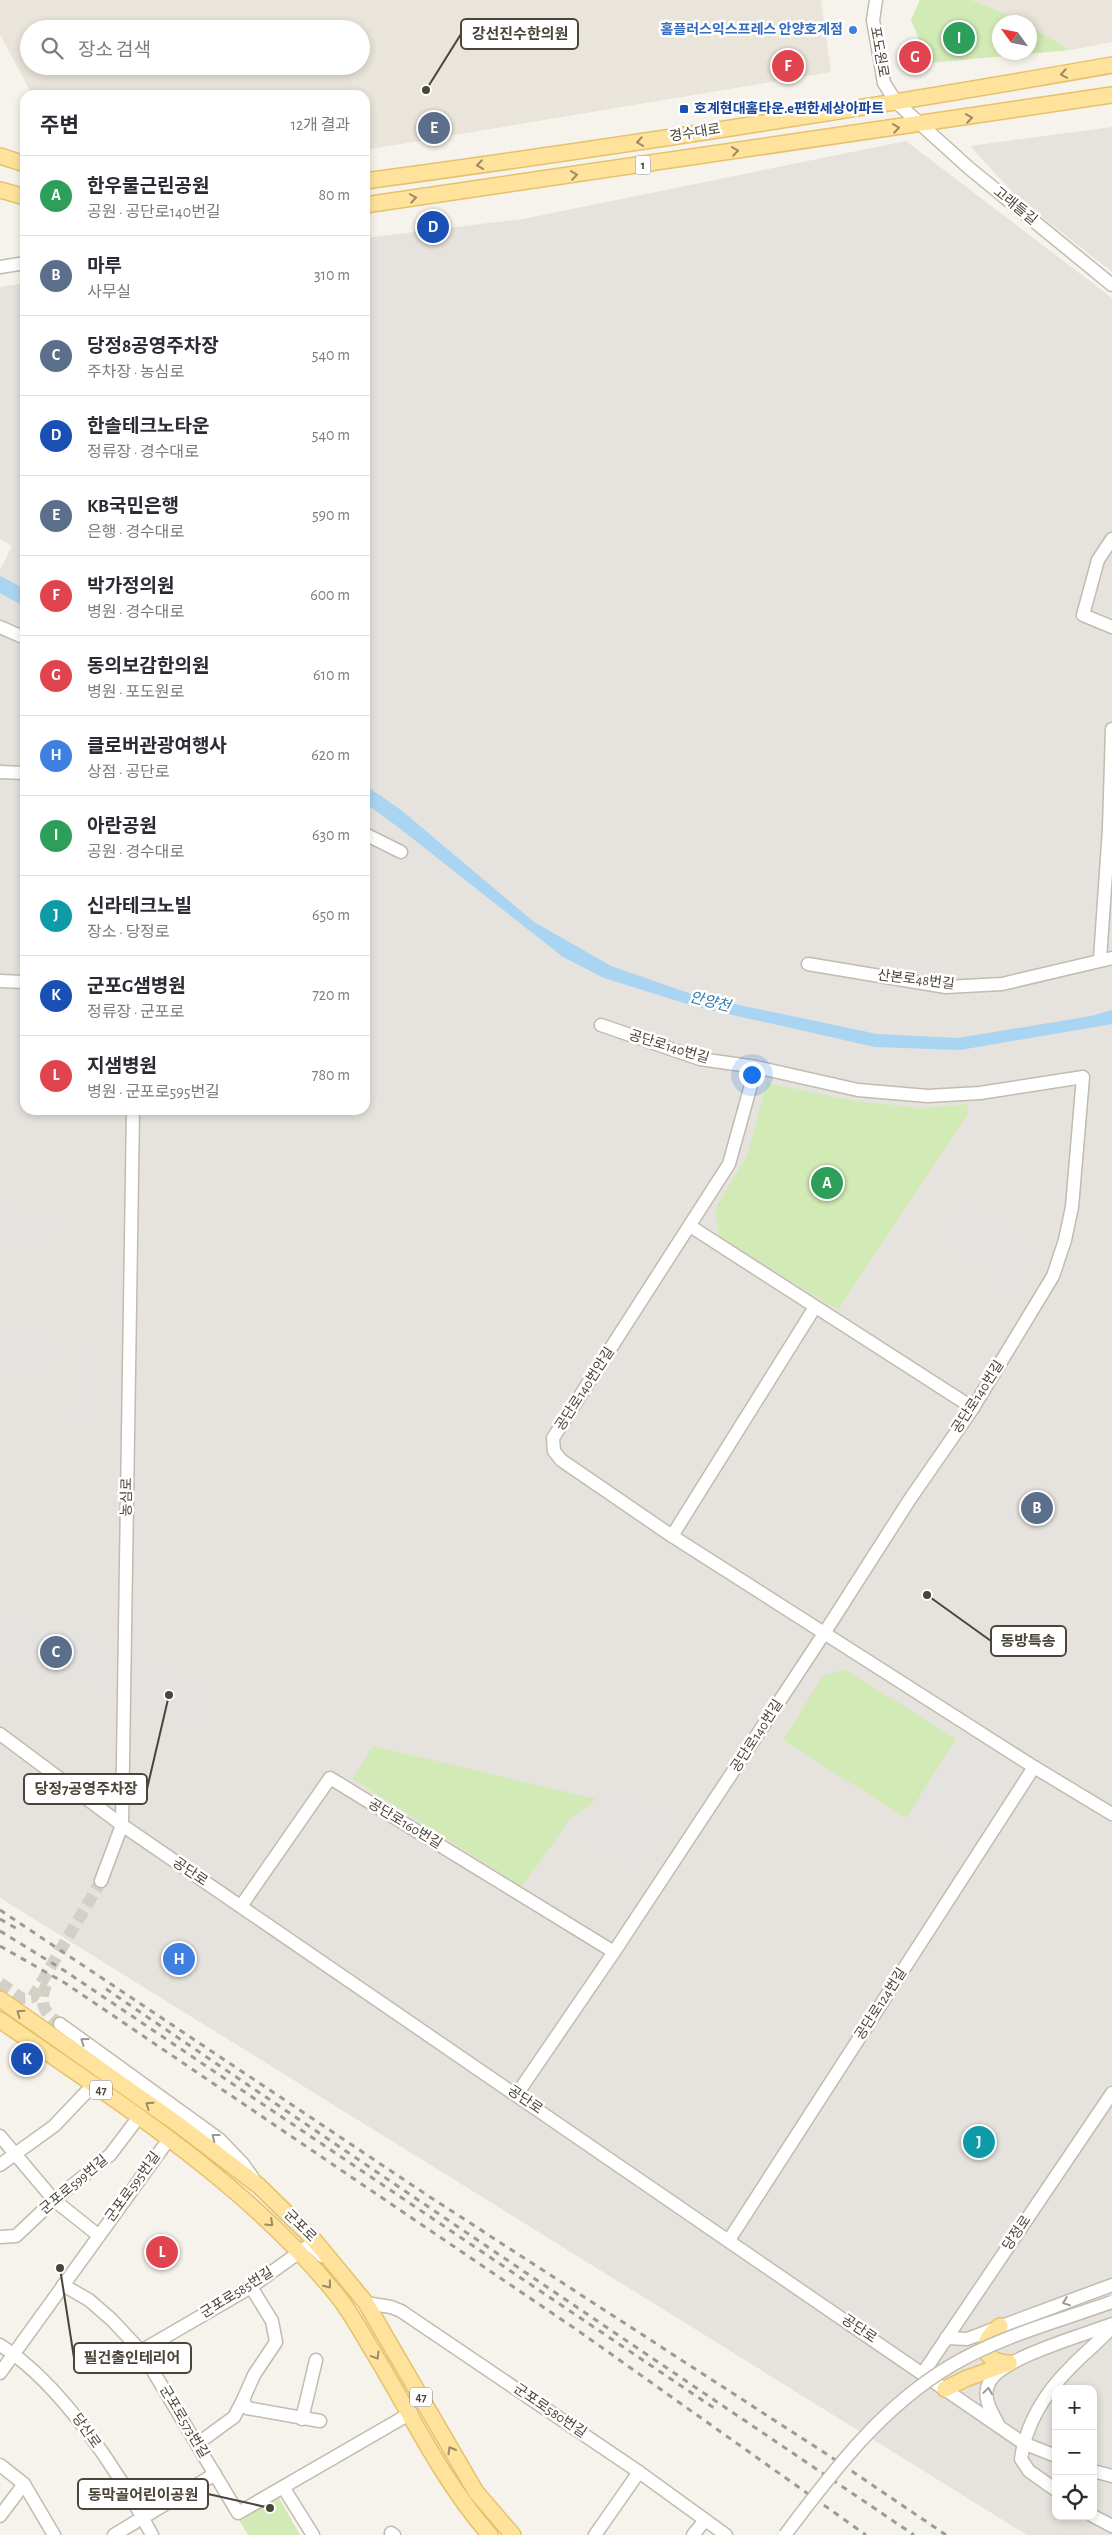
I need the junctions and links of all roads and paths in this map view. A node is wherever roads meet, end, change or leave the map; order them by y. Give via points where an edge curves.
1 (876, 0) edge
2 (1112, 65) edge
3 (1112, 95) edge
4 (896, 102) junction
5 (921, 124) junction
6 (0, 156) edge
7 (20, 162) edge
8 (370, 179) edge
9 (0, 190) edge
10 (20, 196) edge
11 (370, 204) edge
12 (20, 264) edge
13 (0, 266) edge
14 (1112, 285) edge
15 (1112, 539) edge
16 (0, 627) edge
17 (1112, 627) edge
18 (20, 636) edge
19 (1112, 729) edge
20 (0, 772) edge
21 (20, 773) edge
22 (370, 836) edge
23 (401, 852) dead end
24 (1106, 958) edge
25 (808, 964) dead end
26 (0, 981) edge
27 (20, 982) edge
28 (601, 1025) dead end
29 (756, 1067) junction
30 (133, 1115) edge
31 (690, 1226) junction
32 (815, 1308) junction
33 (973, 1408) junction
34 (672, 1536) junction
35 (825, 1632) junction
36 (0, 1734) edge
37 (1034, 1767) junction
38 (1112, 1814) edge
39 (122, 1825) junction
40 (101, 1881) tunnel mouth
41 (241, 1906) junction
42 (614, 1952) junction
43 (0, 1999) edge
44 (0, 2020) edge
45 (60, 2024) tunnel mouth
46 (93, 2085) junction
47 (1112, 2093) edge
48 (517, 2094) junction
49 (138, 2118) junction
50 (0, 2136) edge
51 (169, 2139) junction
52 (14, 2155) junction
53 (0, 2165) edge
54 (259, 2186) junction
55 (54, 2200) junction
56 (98, 2235) junction
57 (0, 2237) edge
58 (729, 2240) junction
59 (300, 2252) junction
60 (329, 2259) junction
61 (63, 2284) junction
62 (1112, 2284) edge
63 (251, 2287) junction
64 (1112, 2302) edge
65 (366, 2303) junction
66 (1000, 2326) junction
67 (1112, 2326) edge
68 (946, 2338) junction
69 (0, 2345) edge
70 (141, 2350) junction
71 (14, 2354) junction
72 (316, 2360) dead end
73 (1009, 2363) junction
74 (0, 2373) edge
75 (922, 2373) junction
76 (945, 2389) junction
77 (243, 2400) junction
78 (411, 2414) junction
79 (302, 2418) junction
80 (320, 2421) dead end
81 (998, 2425) junction
82 (1023, 2443) junction
83 (197, 2444) junction
84 (1052, 2454) edge
85 (0, 2465) edge
86 (443, 2471) junction
87 (639, 2472) junction
88 (1097, 2473) edge
89 (215, 2474) junction
90 (1112, 2476) edge
91 (24, 2484) junction
92 (283, 2487) junction
93 (1052, 2487) edge
94 (476, 2492) junction
95 (0, 2516) edge
96 (143, 2518) junction
97 (1097, 2518) edge
98 (705, 2520) junction
99 (1112, 2526) edge
100 (488, 2534) edge
101 (54, 2535) edge
102 (114, 2535) edge
103 (152, 2535) edge
104 (313, 2535) edge
105 (513, 2535) edge
106 (595, 2535) edge
107 (693, 2535) edge
108 (726, 2535) edge
109 (785, 2535) edge

1 - 4 street, 포도원로 via 874,20 884,83
2 -> 4 main road, 경수대로 / 1
5 -> 3 main road, 경수대로 / 1
4 - 5 street, 포도원로
4 -> 8 main road, 경수대로 / 1
11 -> 5 main road, 경수대로 / 1
5 - 14 street, 고래들길 via 969,168
6 - 7 main road
9 - 10 main road
12 - 13 street
15 - 17 street via 1098,560 1083,615
16 - 18 street
19 - 24 street
20 - 21 street
22 - 23 street
24 - 25 street, 산본로48번길 via 1002,984 946,987
26 - 27 street
28 - 29 street, 공단로140번길 via 700,1059
29 - 31 street, 공단로140번안길 via 729,1164
29 - 33 street, 공단로140번길 via 858,1090 928,1096 980,1093 1083,1077 1072,1207 1061,1254 1053,1276
30 - 39 street, 농심로
31 - 32 street
31 - 34 street, 공단로140번안길 via 553,1438 554,1451 561,1460
32 - 33 street
32 - 34 street
33 - 35 street, 공단로140번길
34 - 35 street, 공단로140번안길
35 - 37 street, 공단로140번안길
35 - 42 street, 공단로140번길
36 - 39 street, 공단로
37 - 38 street, 공단로140번안길
37 - 58 street, 공단로124번길
39 - 40 street, 농심로
39 - 41 street, 공단로
41 - 42 street, 공단로160번길 via 330,1778
41 - 48 street, 공단로
42 - 48 street, 공단로140번길
54 -> 43 main road, 군포로 / 47 via 179,2125
44 - 46 main road, 군포로 / 47
54 -> 45 street via 218,2139
46 - 49 main road, 군포로 / 47
46 - 52 street via 54,2126
47 - 68 street, 당정로
48 - 58 street, 공단로
49 - 51 main road, 군포로 / 47
49 - 55 street, 군포로599번길 via 110,2155
50 - 52 street, 군포로595번길
51 - 56 street, 군포로595번길
51 -> 59 main road, 군포로 / 47 via 240,2194
52 - 53 street
52 - 55 street, 군포로595번길
54 - 60 main road, 군포로 / 47
55 - 56 street, 군포로595번길
55 - 57 street, 군포로599번길 via 16,2236
56 - 61 street, 군포로595번길
58 - 75 street, 공단로
59 - 60 street via 310,2246
59 - 63 street, 군포로585번길
59 -> 78 main road, 군포로 / 47 via 341,2301
60 - 65 main road, 군포로 / 47
61 - 70 street, 군포로573번길 via 89,2300
61 - 71 street, 군포로595번길
62 -> 66 street
63 - 70 street, 군포로585번길
63 - 77 street via 272,2321 276,2342 254,2375
64 - 109 street, bridge via 992,2346 953,2364 924,2384 878,2421
65 - 87 street, 군포로580번길 via 401,2311
94 -> 65 main road, 군포로 / 47
66 - 68 street via 968,2339
66 - 73 main road via 986,2341 987,2352 998,2362
67 - 73 street
67 - 82 street via 1069,2368 1044,2399
68 - 75 street, 당정로
69 - 71 street, 당산로
70 - 83 street, 군포로573번길
71 - 74 street, 군포로595번길
71 - 96 street, 당산로 via 75,2414
72 - 79 street
73 - 76 main road
81 -> 73 street via 986,2395 990,2381
75 - 76 street, 공단로
76 - 81 street, 공단로
77 - 79 street via 247,2408
77 - 83 street via 234,2417
78 - 86 main road, 군포로 / 47
78 - 92 street, 군포로573번길
79 - 80 street
81 - 82 street, 공단로
82 - 84 street, 공단로
82 - 93 street via 1020,2459 1030,2472
83 - 89 street, 군포로573번길
85 - 91 street
86 - 94 main road via 470,2500 475,2498
86 - 100 main road, 군포로 / 47
87 - 98 street, 군포로580번길
87 - 106 street
88 - 90 street
89 - 92 street, 군포로573번길 via 238,2513
89 - 96 street
91 - 95 street
91 - 101 street
92 - 104 street
94 - 105 main road, 군포로 / 47
96 - 102 street
96 - 103 street, 당산로
97 - 99 street
98 - 107 street
98 - 108 street, 군포로580번길

